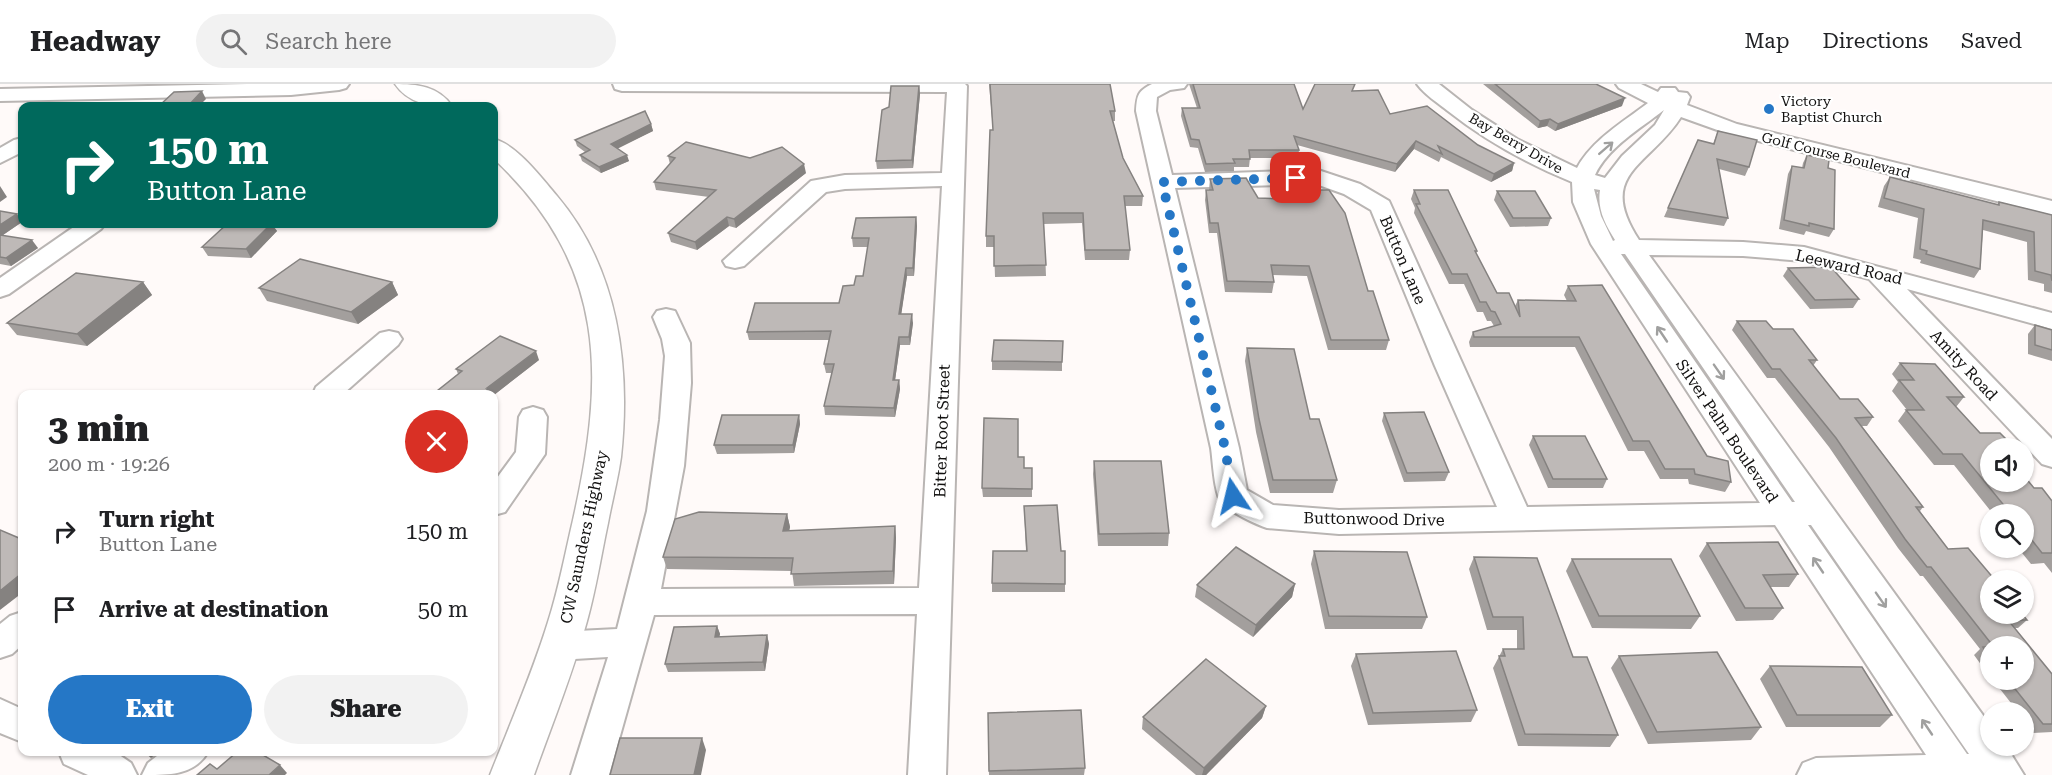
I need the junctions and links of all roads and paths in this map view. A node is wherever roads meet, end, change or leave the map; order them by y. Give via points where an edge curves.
1 (339, 84) edge
2 (406, 84) edge
3 (1177, 84) edge
4 (1427, 84) edge
5 (1626, 84) edge
6 (622, 85) edge
7 (0, 95) edge
8 (1667, 97) edge
9 (434, 102) edge
10 (0, 138) edge
11 (18, 143) edge
12 (18, 146) edge
13 (498, 149) edge
14 (0, 157) edge
15 (952, 179) junction
16 (1583, 180) junction
17 (1162, 182) junction
18 (1613, 186) junction
19 (2052, 194) edge
20 (2052, 208) edge
21 (87, 228) edge
22 (1619, 247) junction
23 (735, 261) dead end
24 (1876, 272) junction
25 (0, 289) edge
26 (666, 317) dead end
27 (2052, 321) edge
28 (389, 339) dead end
29 (331, 390) edge
30 (533, 417) dead end
31 (2052, 457) edge
32 (498, 498) edge
33 (1820, 513) junction
34 (1784, 514) junction
35 (1517, 519) junction
36 (935, 601) junction
37 (641, 602) junction
38 (18, 629) edge
39 (630, 642) junction
40 (0, 644) edge
41 (558, 646) junction
42 (0, 715) edge
43 (18, 724) edge
44 (86, 756) edge
45 (185, 756) edge
46 (1959, 773) edge
47 (2003, 773) edge
48 (118, 775) edge
49 (160, 775) edge
50 (512, 775) edge
51 (590, 775) edge
52 (927, 775) edge
53 (1816, 775) edge

1 - 7 street
2 - 9 main road
3 - 17 street, Buttonwood Drive via 1147,94 1146,111
4 - 16 street, Bay Berry Drive via 1495,134
5 - 8 street, Golf Course Boulevard
6 - 15 street, Bitter Root Street via 957,87
16 -> 8 street via 1590,163
8 - 18 street via 1663,128 1621,172
8 - 19 street, Golf Course Boulevard via 1790,132
8 - 20 street, Golf Course Boulevard via 1773,140
10 - 11 street
12 - 14 street
13 - 41 main road, CW Saunders Highway via 522,169 568,230 596,293 606,337 609,393 604,456 574,600
15 - 23 street via 819,186
15 - 36 street, Bitter Root Street
16 - 18 street, Bay Berry Drive
16 - 22 street, Silver Palm Boulevard via 1589,215
17 - 35 street, Button Lane via 1318,177 1352,189 1381,206
17 - 35 street, Buttonwood Drive via 1233,496 1267,516 1339,522
18 - 22 street, Silver Palm Boulevard via 1610,200
21 - 25 street
22 - 24 street, Leeward Road via 1778,251
22 -> 33 street, Silver Palm Boulevard
34 -> 22 street, Silver Palm Boulevard
24 - 27 street, Leeward Road
24 - 31 street, Amity Road
26 - 37 street via 677,345 673,442 663,516
28 - 29 street
30 - 32 street via 530,454
33 - 34 street, Buttonwood Drive
33 -> 47 street, Silver Palm Boulevard
34 - 35 street, Buttonwood Drive
46 -> 34 street, Silver Palm Boulevard
36 - 37 street
36 - 52 street, Bitter Root Street
37 - 39 street
38 - 40 street
39 - 41 street
39 - 51 street
41 - 50 main road, CW Saunders Highway
42 - 43 street
44 - 48 street
45 - 49 street
46 - 47 street
46 - 53 street

